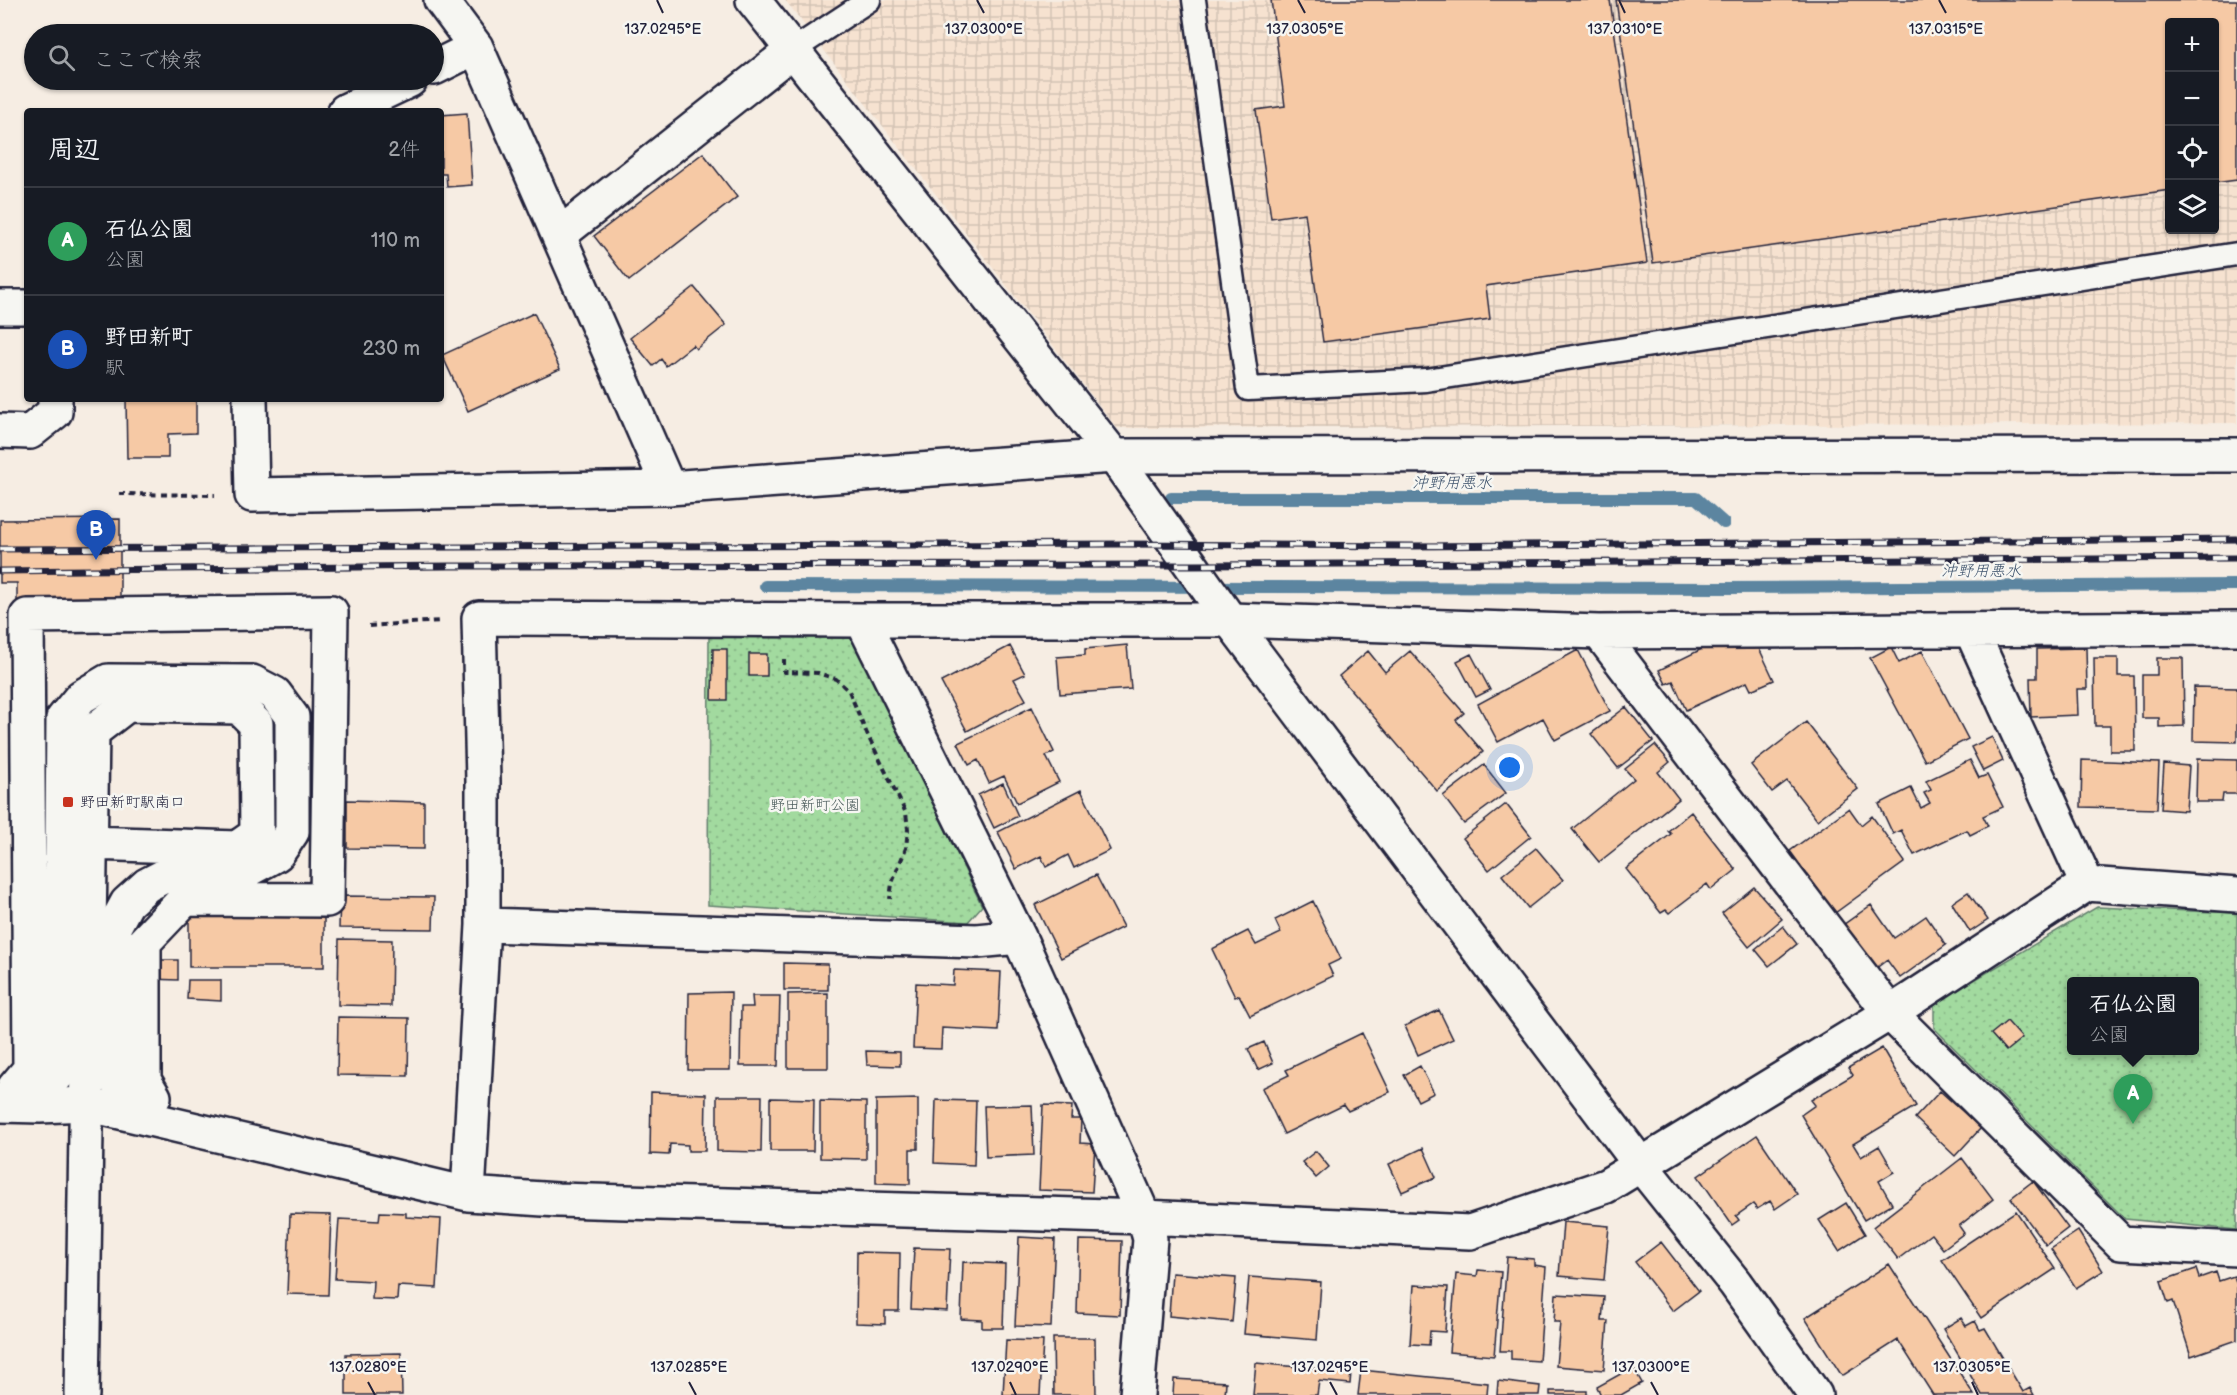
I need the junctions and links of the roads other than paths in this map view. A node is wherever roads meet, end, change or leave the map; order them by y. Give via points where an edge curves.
1 (441, 0) edge
2 (753, 0) edge
3 (869, 0) edge
4 (1194, 0) edge
5 (476, 47) junction
6 (793, 50) junction
7 (444, 63) edge
8 (389, 90) edge
9 (351, 108) edge
10 (559, 235) junction
11 (2237, 254) edge
12 (0, 307) edge
13 (24, 307) edge
14 (55, 402) edge
15 (250, 402) edge
16 (0, 431) edge
17 (2237, 455) edge
18 (1114, 456) junction
19 (669, 488) junction
20 (1230, 620) junction
21 (862, 621) junction
22 (331, 628) joint
23 (2237, 628) edge
24 (1971, 630) junction
25 (1599, 632) junction
26 (90, 843) junction
27 (2086, 884) junction
28 (2237, 895) edge
29 (483, 925) junction
30 (1019, 937) junction
31 (1890, 1013) junction
32 (86, 1104) junction
33 (0, 1105) edge
34 (1640, 1164) junction
35 (468, 1194) junction
36 (1144, 1217) junction
37 (2237, 1249) edge
38 (82, 1395) edge
39 (1137, 1395) edge
40 (1815, 1395) edge

1 - 5 street
2 - 6 street
3 - 6 lane
4 - 11 lane via 1248,389 1426,380
5 - 7 street
5 - 10 street
6 - 10 street
6 - 18 street
8 - 9 street
10 - 19 street
12 - 13 street
14 - 16 street via 55,412 30,432
15 - 19 street via 252,495
17 - 18 street
18 - 19 street
18 - 20 street
20 - 21 street
20 - 25 street
20 - 34 street
21 - 29 street via 479,618
21 - 30 street
22 - 22 street via 331,612 27,616 30,1069 14,1088 38,1088 56,1079 60,1071 63,719 81,697 108,681 252,682 275,694 292,717 292,832 277,854 243,873 172,872 147,885 127,903 114,927 112,1076 124,1089 154,1097 144,1080 144,942 185,899 327,900
23 - 24 street
24 - 25 street
24 - 27 street
25 - 31 street
26 - 26 street via 92,732 127,705 239,707 256,724 256,834 237,848
26 - 32 street
27 - 28 street
27 - 31 street
29 - 30 street via 977,941
29 - 35 street
30 - 36 street
31 - 34 street
31 - 37 street via 2121,1243
32 - 33 street
32 - 35 street
32 - 38 street
34 - 36 street via 1606,1186 1470,1232
34 - 40 street via 1735,1283
35 - 36 street via 570,1201
36 - 39 street via 1150,1239

